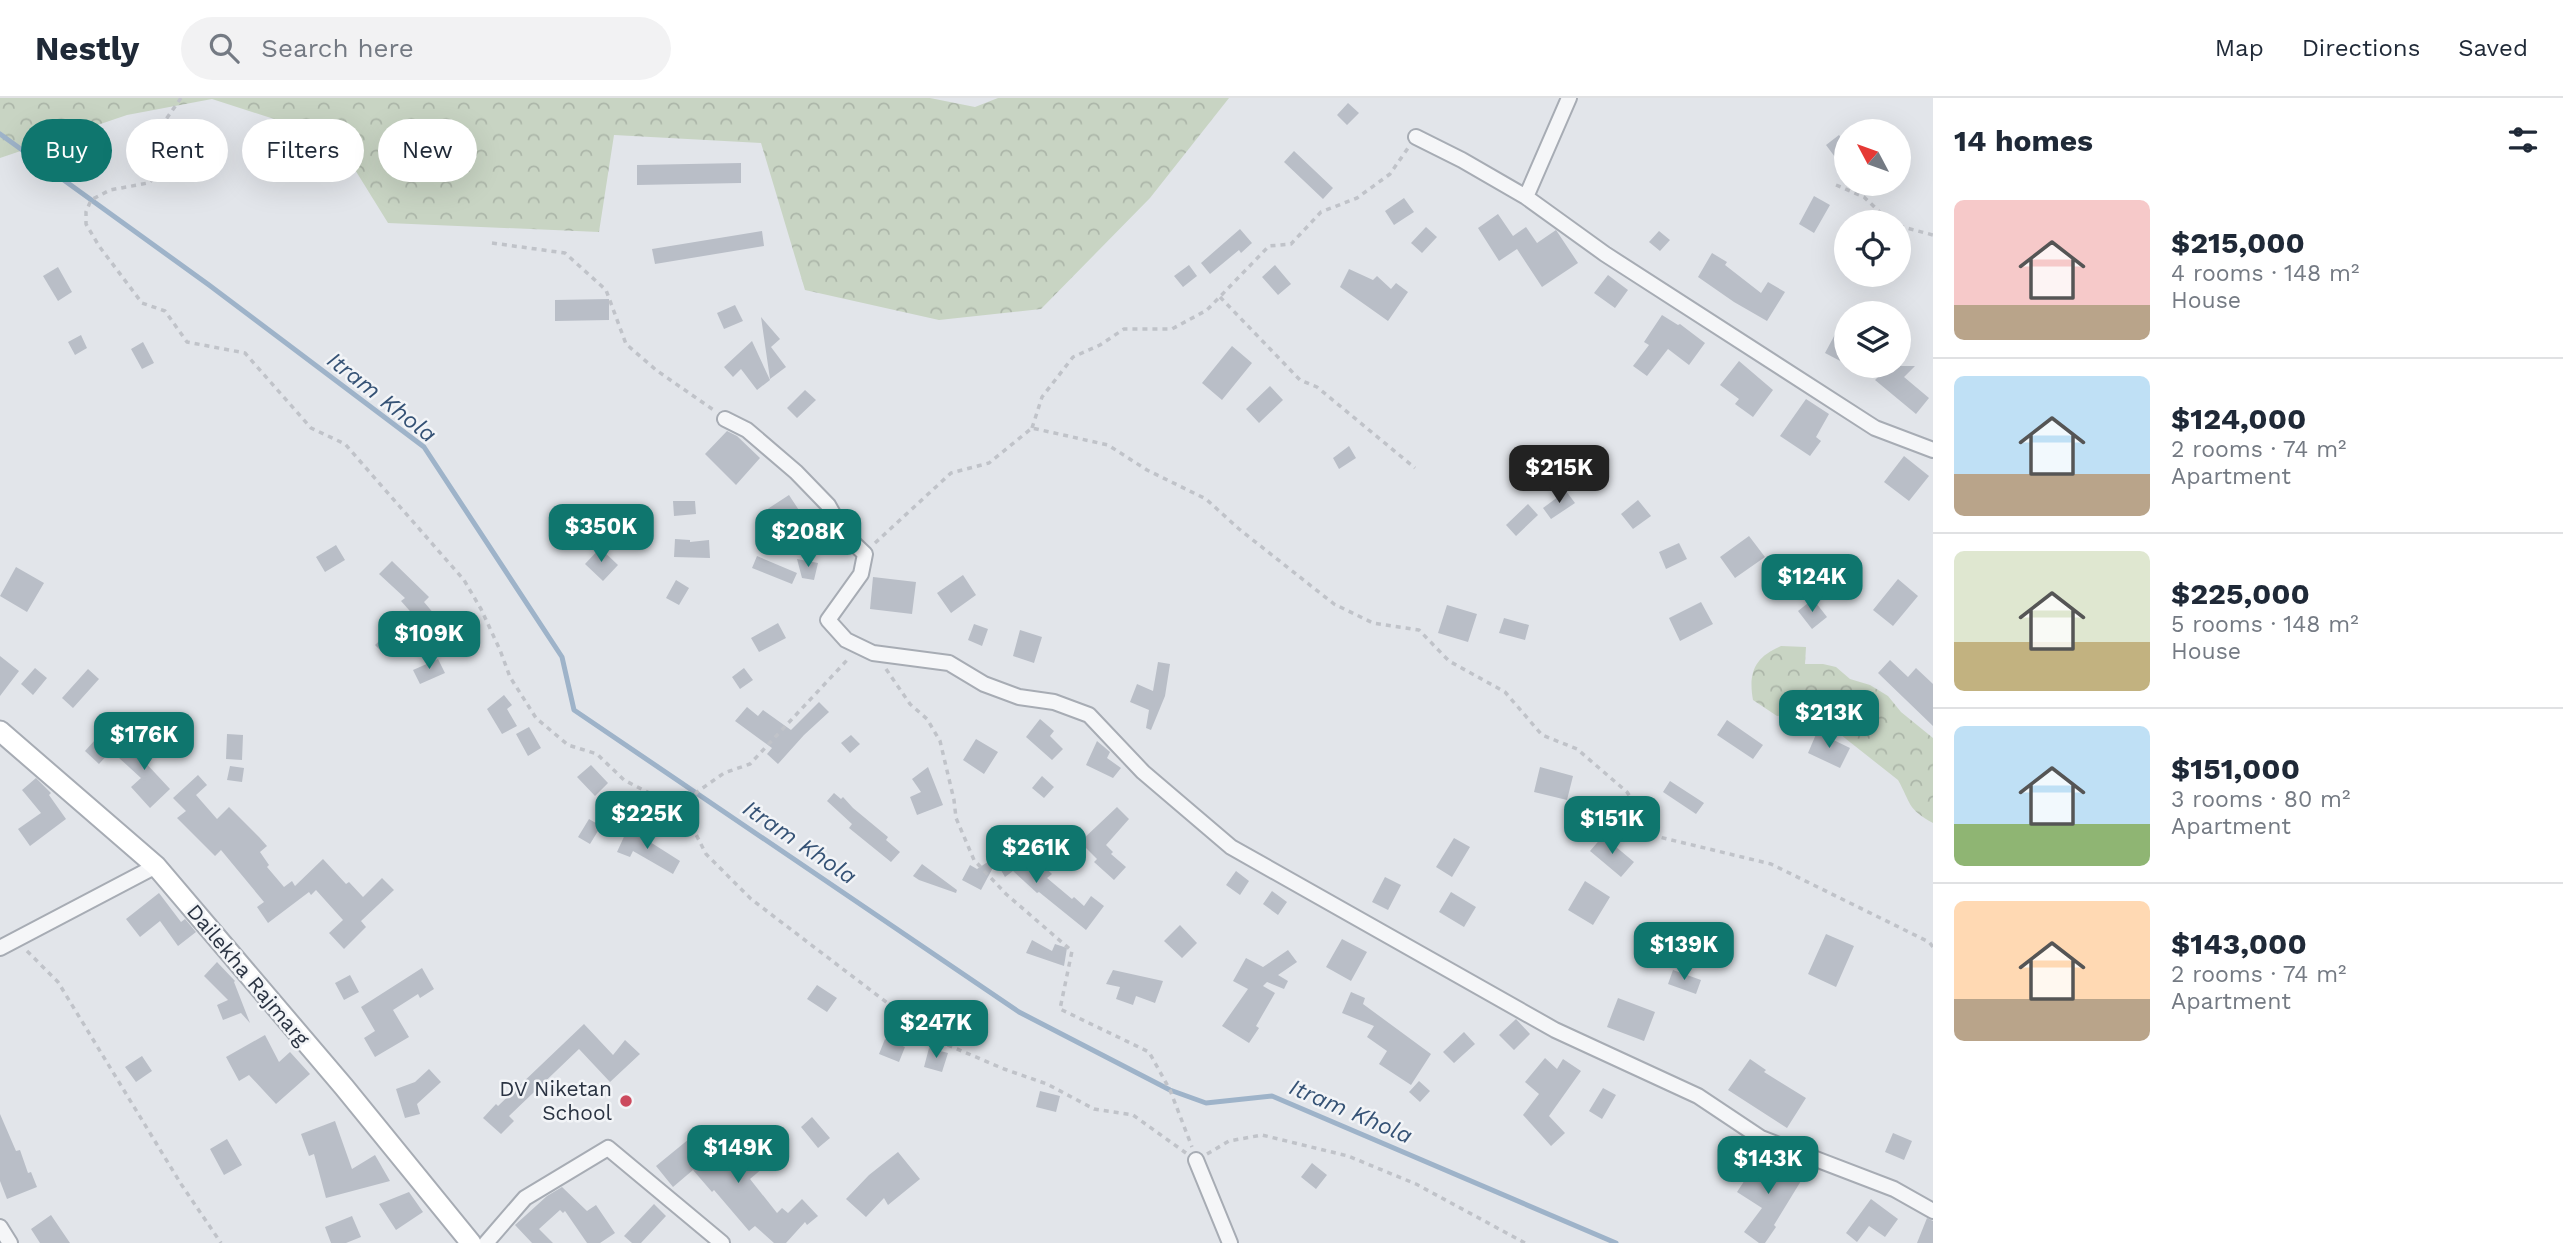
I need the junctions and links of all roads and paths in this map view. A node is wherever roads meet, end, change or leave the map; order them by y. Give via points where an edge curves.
1 (181, 98) edge
2 (1569, 98) edge
3 (1416, 137) joint
4 (1862, 196) edge
5 (1526, 197) junction
6 (1878, 210) edge
7 (1911, 229) edge
8 (1933, 235) edge
9 (492, 243) dead end
10 (1220, 297) junction
11 (725, 419) joint
12 (1032, 428) junction
13 (1933, 450) edge
14 (1415, 468) dead end
15 (865, 554) junction
16 (873, 653) junction
17 (0, 731) edge
18 (684, 811) junction
19 (156, 866) junction
20 (16, 939) junction
21 (1933, 947) edge
22 (0, 948) edge
23 (1196, 1160) junction
24 (1933, 1211) edge
25 (0, 1227) edge
26 (10, 1243) edge
27 (221, 1243) edge
28 (471, 1243) edge
29 (486, 1243) edge
30 (722, 1243) edge
31 (1230, 1243) edge
32 (1524, 1243) edge

1 - 18 path via 162,125 162,172 148,183 110,190 92,200 86,225 99,246 142,303 165,311 187,342 246,352 311,428 345,444 464,580 510,677 536,718 568,746 597,754 624,780
2 - 5 street
3 - 5 street
3 - 10 path via 1390,174 1357,198 1321,212 1291,244 1269,246
4 - 6 path
5 - 13 street via 1605,254 1875,428
7 - 8 path
9 - 11 path via 565,253 606,290 626,344
10 - 12 path via 1207,310 1172,329 1124,329 1073,357 1042,397
10 - 14 path via 1300,380 1317,387
11 - 15 street via 747,430 796,472 828,505 845,536
12 - 15 path via 989,463 951,473
12 - 21 path via 1108,445 1147,471 1206,499 1334,604 1373,623 1419,630 1450,661 1505,692 1542,735 1577,749 1627,792 1655,836 1771,864
15 - 16 street via 861,574 828,620 846,639
16 - 18 path via 855,652 750,764 724,773 697,792
16 - 23 path via 940,741 956,818 974,860 1072,951 1060,1009 1149,1052 1170,1090
16 - 24 street via 949,663 1018,697 1054,702 1089,715 1143,772 1231,847 1555,1030 1698,1097 1761,1138 1894,1189
17 - 19 main road, Dailekha Rajmarg
18 - 23 path via 706,853 751,899 936,1040 1047,1084 1094,1109 1133,1115
19 - 20 street
19 - 28 main road, Dailekha Rajmarg
20 - 22 street
20 - 27 path via 58,982
23 - 31 street
23 - 32 path via 1229,1142 1262,1135 1348,1156 1416,1184
25 - 26 street
29 - 30 street via 525,1198 608,1148

